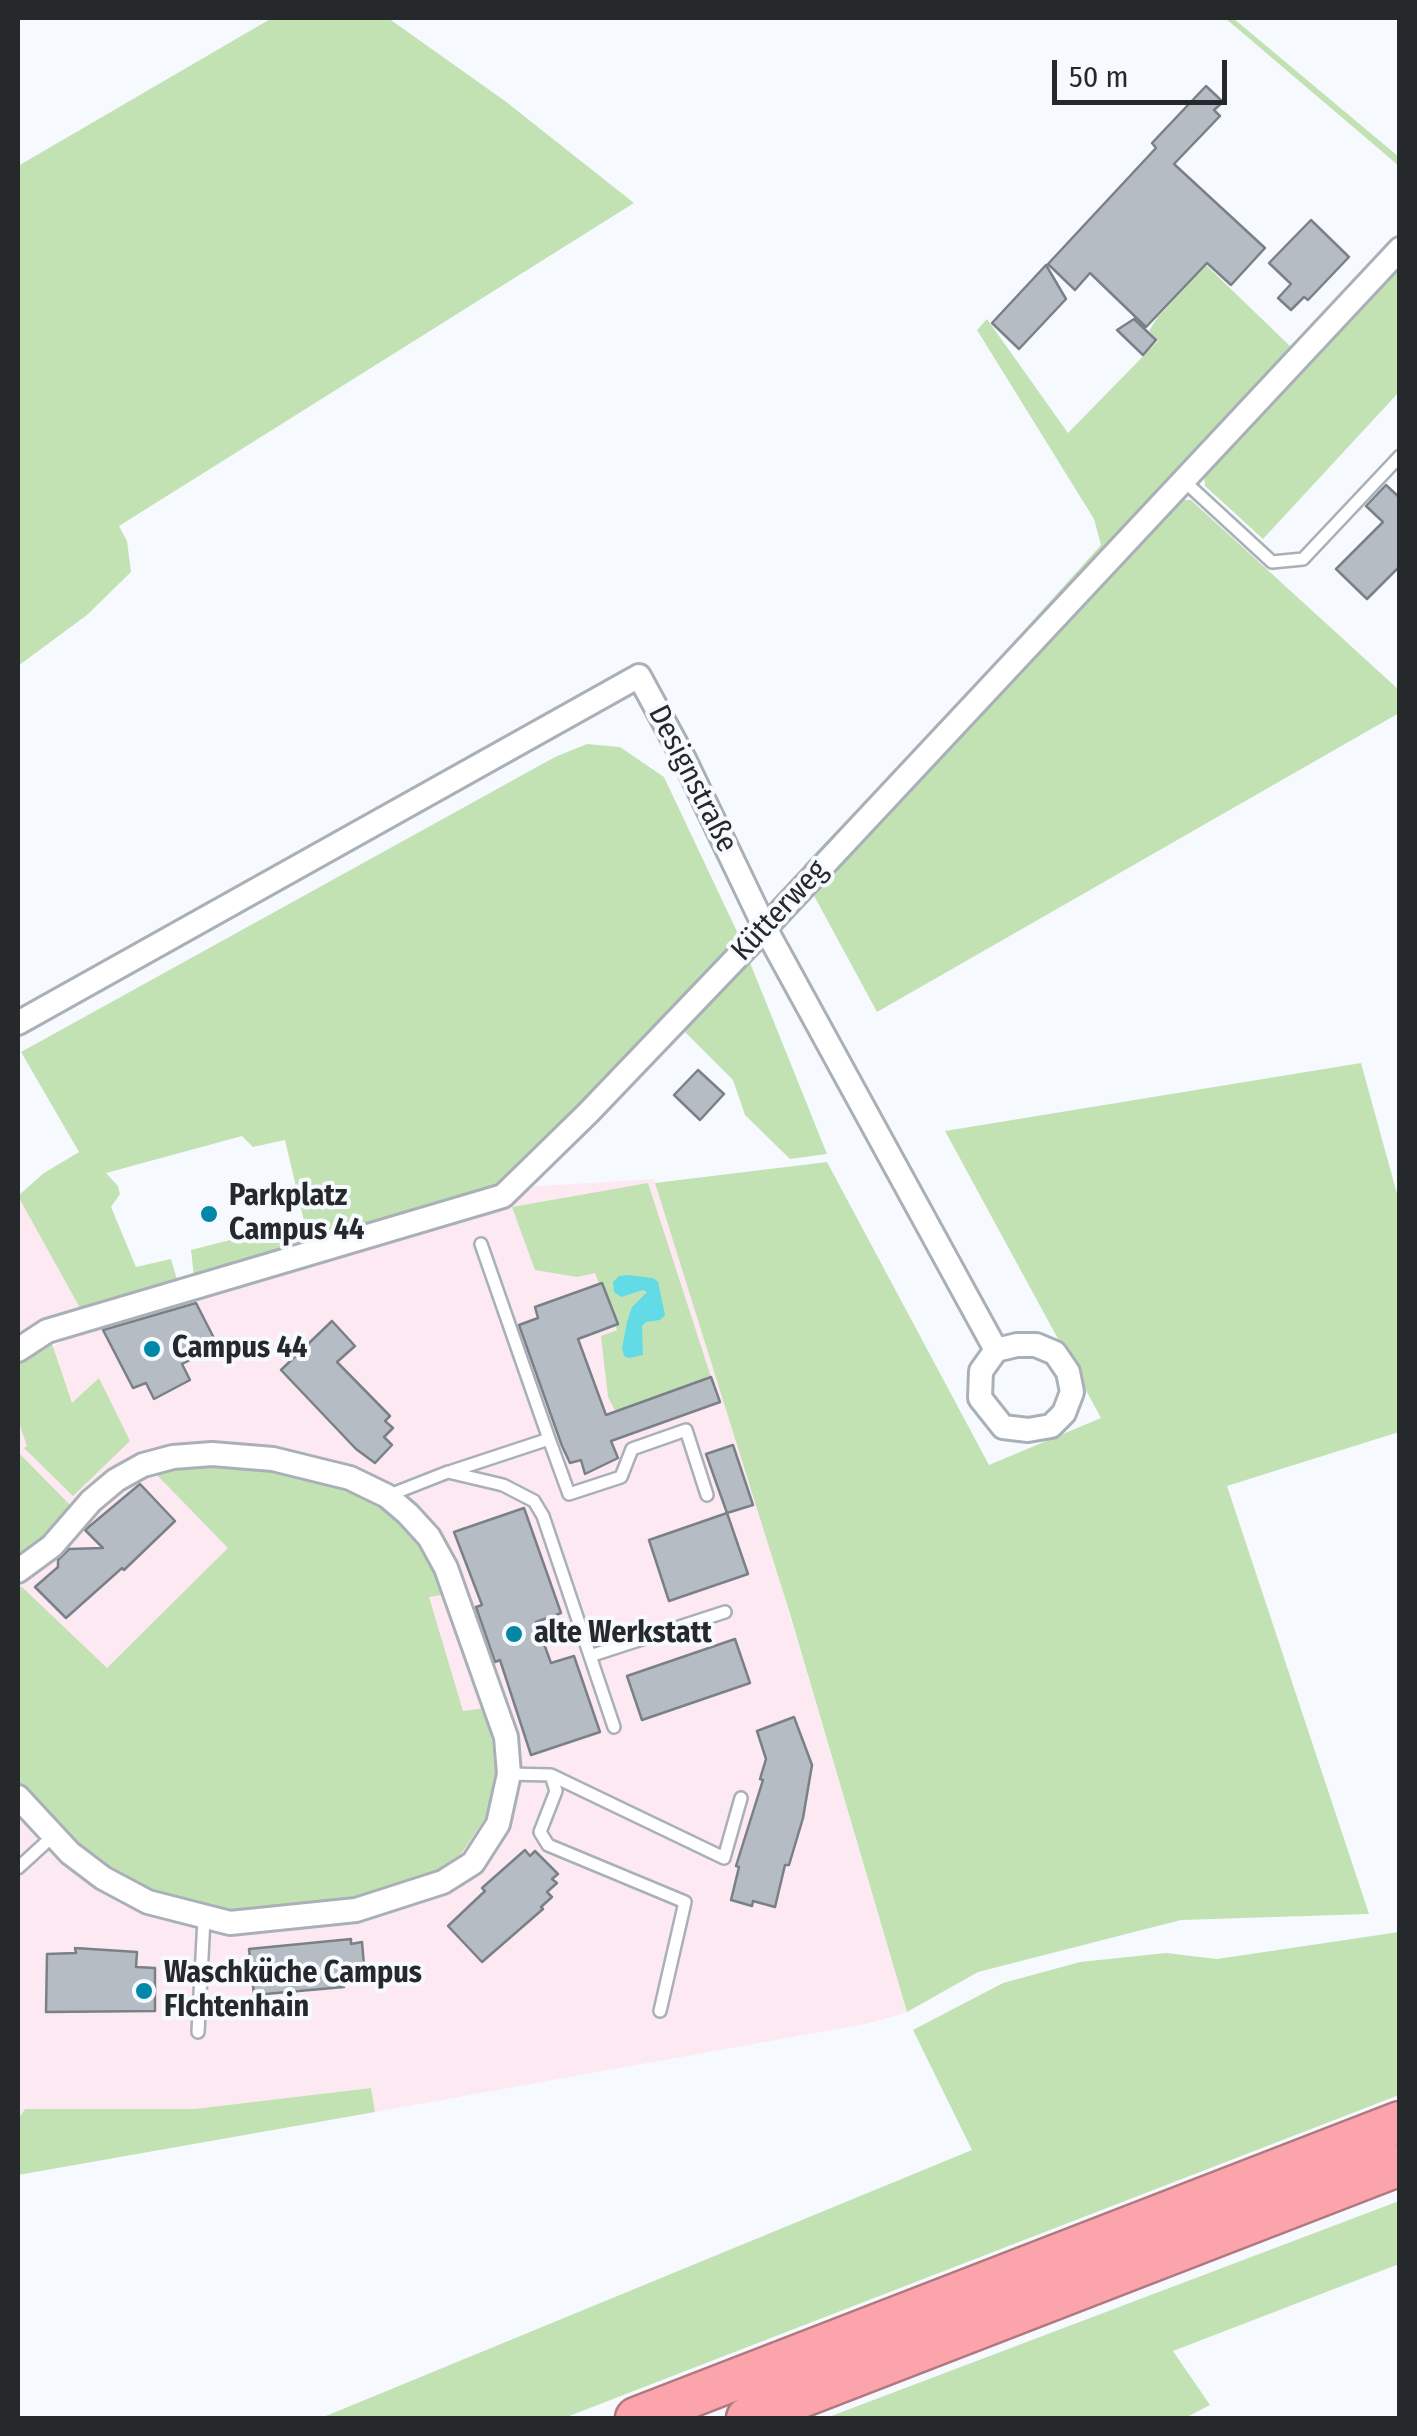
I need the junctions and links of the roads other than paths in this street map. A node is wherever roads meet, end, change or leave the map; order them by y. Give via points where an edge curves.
1 (1400, 249) edge
2 (1400, 456) edge
3 (1183, 480) junction
4 (765, 928) junction
5 (18, 1023) edge
6 (481, 1244) dead end
7 (18, 1350) edge
8 (996, 1350) junction
9 (549, 1439) junction
10 (448, 1472) junction
11 (707, 1495) dead end
12 (387, 1496) junction
13 (18, 1572) edge
14 (724, 1612) dead end
15 (590, 1656) junction
16 (614, 1728) dead end
17 (509, 1774) junction
18 (550, 1776) junction
19 (18, 1797) edge
20 (742, 1798) dead end
21 (54, 1836) junction
22 (18, 1868) edge
23 (204, 1919) junction
24 (660, 2011) dead end
25 (198, 2032) dead end
26 (1400, 2122) edge
27 (1400, 2166) edge
28 (636, 2418) edge
29 (748, 2418) edge

1 - 3 street, Kütterweg
2 - 3 lane via 1303,559 1272,562
3 - 4 street, Kütterweg
4 - 5 street, Designstraße via 639,676
4 - 7 street, Kütterweg via 503,1196 47,1330
4 - 8 street, Designstraße
6 - 9 lane
8 - 8 street via 1036,1345 1055,1352 1072,1392 1051,1426 1003,1427 980,1398 981,1371
9 - 10 lane
9 - 11 lane via 569,1494 621,1476 632,1449 686,1430
10 - 12 lane
10 - 15 lane via 503,1485 534,1502
12 - 13 street via 350,1478 274,1459 173,1457 116,1480
12 - 17 street via 428,1537 446,1568 506,1737
14 - 15 lane
15 - 16 lane
17 - 18 lane
17 - 23 street via 498,1824 473,1863 443,1882 356,1910 230,1923
18 - 20 lane via 724,1858
18 - 24 lane via 556,1792 540,1832 548,1845 685,1902
19 - 21 street
21 - 22 lane
21 - 23 street via 103,1878 148,1902
23 - 25 lane
26 - 28 highway
27 - 29 highway

